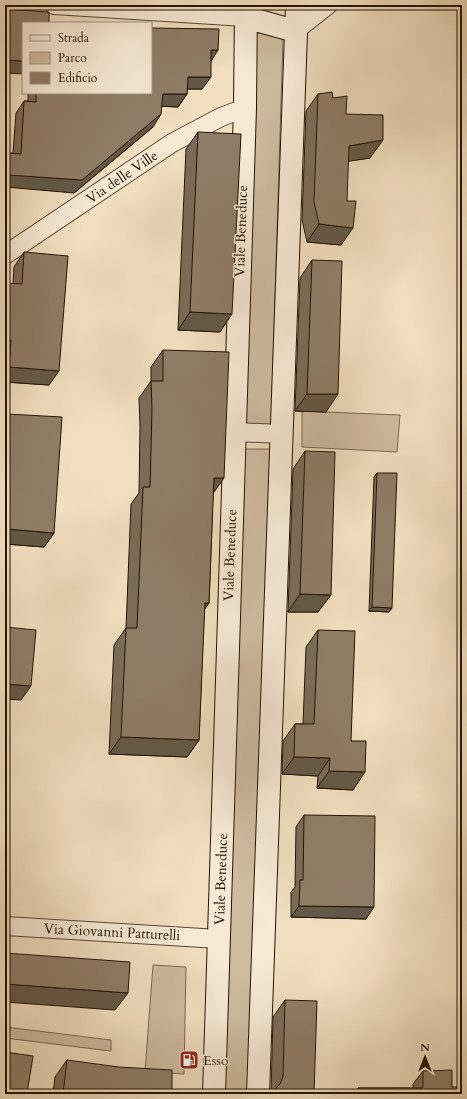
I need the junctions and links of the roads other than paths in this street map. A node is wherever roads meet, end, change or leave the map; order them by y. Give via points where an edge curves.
1 (54, 5) edge
2 (297, 5) edge
3 (328, 5) edge
4 (245, 11) edge
5 (295, 31) junction
6 (245, 108) junction
7 (5, 255) edge
8 (234, 432) junction
9 (281, 434) junction
10 (5, 926) edge
11 (219, 939) junction
12 (214, 1094) edge
13 (258, 1094) edge

1 - 4 street
2 - 5 street
3 - 5 street
4 - 5 street
4 - 6 street, Viale Beneduce
5 - 9 street
6 - 7 street, Via delle Ville via 221,117 172,144
6 - 8 street, Viale Beneduce
8 - 9 street
8 - 11 street, Viale Beneduce
9 - 13 street
10 - 11 street, Via Giovanni Patturelli
11 - 12 street, Viale Beneduce

